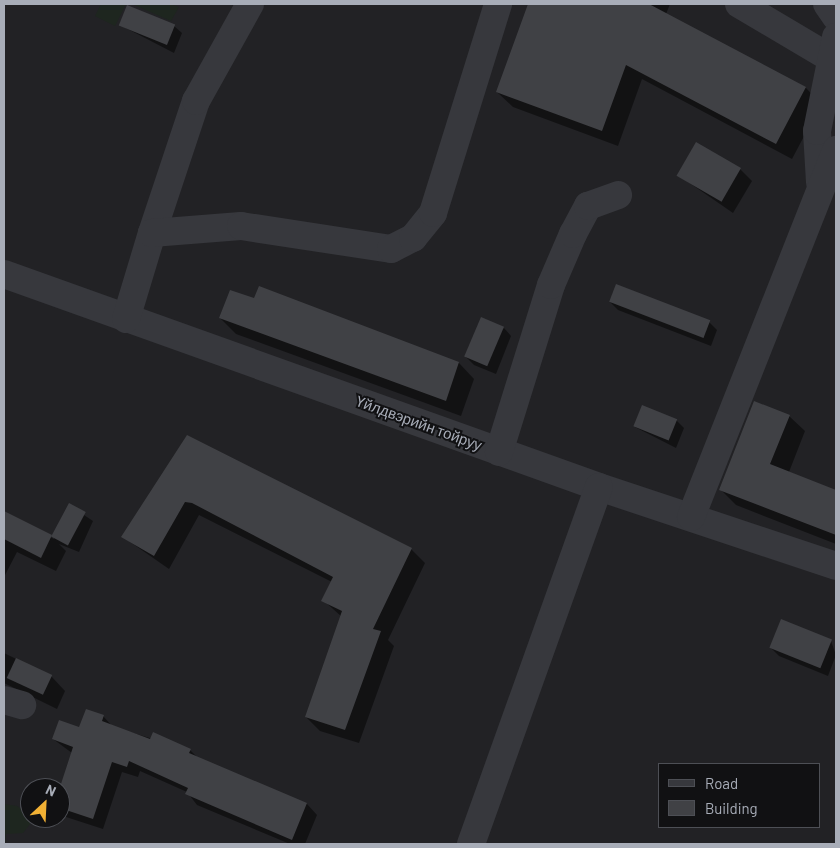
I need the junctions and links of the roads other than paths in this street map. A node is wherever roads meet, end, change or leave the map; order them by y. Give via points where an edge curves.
1 (250, 4) edge
2 (498, 4) edge
3 (739, 4) edge
4 (828, 4) edge
5 (836, 17) edge
6 (834, 48) edge
7 (836, 150) edge
8 (821, 191) junction
9 (618, 195) dead end
10 (152, 233) junction
11 (4, 274) edge
12 (126, 319) junction
13 (499, 452) junction
14 (599, 487) junction
15 (691, 517) junction
16 (836, 566) edge
17 (471, 844) edge

1 - 10 lane via 196,101
2 - 10 lane via 433,213 414,238 391,248 241,226
3 - 6 lane
4 - 5 lane
6 - 8 lane via 817,131
7 - 8 lane
8 - 15 lane
9 - 13 lane via 588,206 573,234 551,285
10 - 12 lane
11 - 12 lane, Үйлдвэрийн тойруу
12 - 13 lane, Үйлдвэрийн тойруу
13 - 14 lane, Үйлдвэрийн тойруу
14 - 15 lane, Үйлдвэрийн тойруу
14 - 17 lane
15 - 16 lane, Үйлдвэрийн тойруу

